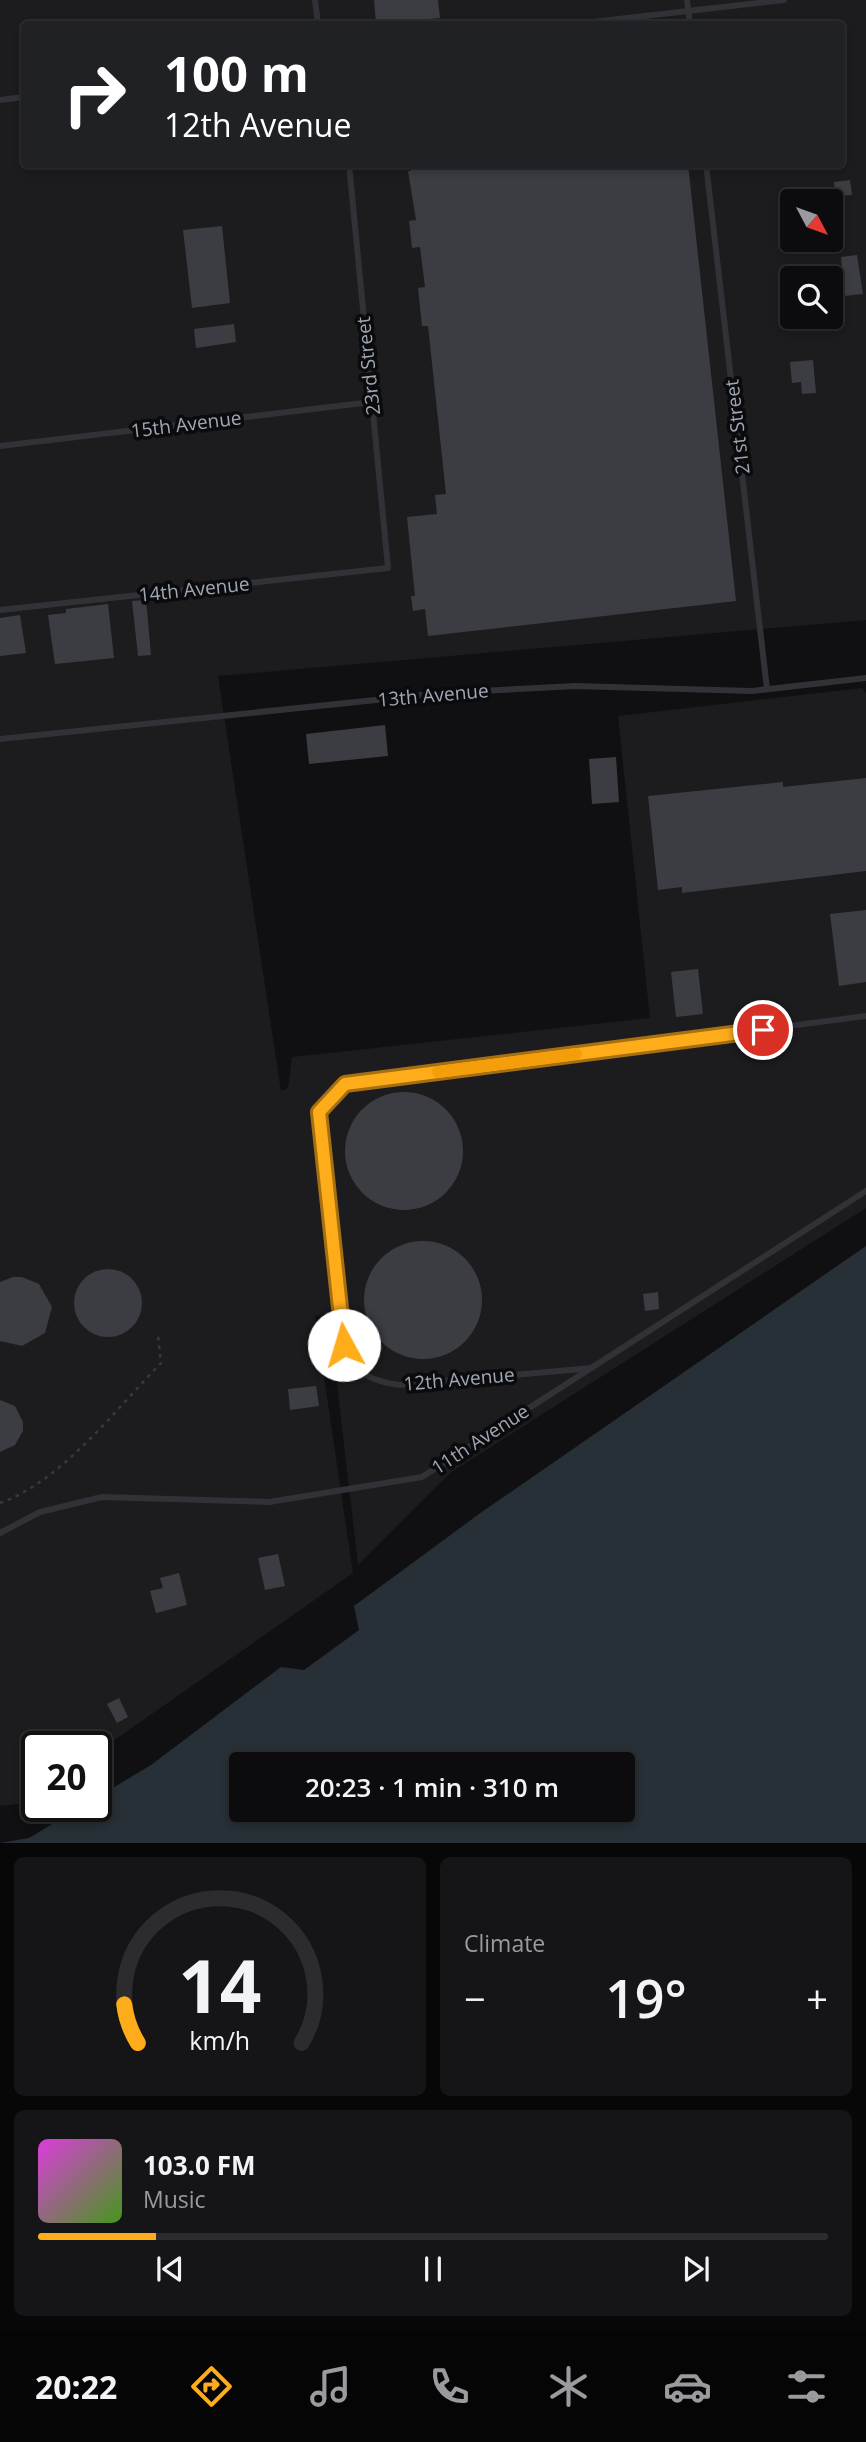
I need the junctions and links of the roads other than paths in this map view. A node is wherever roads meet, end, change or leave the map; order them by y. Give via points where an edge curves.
1 (314, 0) edge
2 (687, 0) edge
3 (784, 0) edge
4 (688, 11) junction
5 (318, 21) edge
6 (601, 21) edge
7 (690, 21) edge
8 (21, 97) edge
9 (0, 100) edge
10 (349, 168) edge
11 (706, 168) edge
12 (372, 402) junction
13 (0, 446) edge
14 (388, 568) joint
15 (0, 610) edge
16 (866, 678) edge
17 (767, 690) junction
18 (0, 738) edge
19 (866, 1016) edge
20 (866, 1191) edge
21 (592, 1368) junction
22 (0, 1533) edge

1 - 5 lane
2 - 4 lane
3 - 4 lane
4 - 6 lane
4 - 7 lane
8 - 9 lane
10 - 12 lane, 23rd Street
11 - 17 lane, 21st Street
12 - 13 lane, 15th Avenue
12 - 14 lane, 23rd Street
14 - 15 lane, 14th Avenue
16 - 17 lane, 13th Avenue
17 - 18 lane, 13th Avenue via 575,686 443,693
19 - 21 lane, 12th Avenue via 345,1084 319,1112 344,1345 354,1367 375,1381 399,1385
20 - 21 lane, 11th Avenue
21 - 22 lane, 11th Avenue via 422,1476 269,1502 102,1497 40,1512

